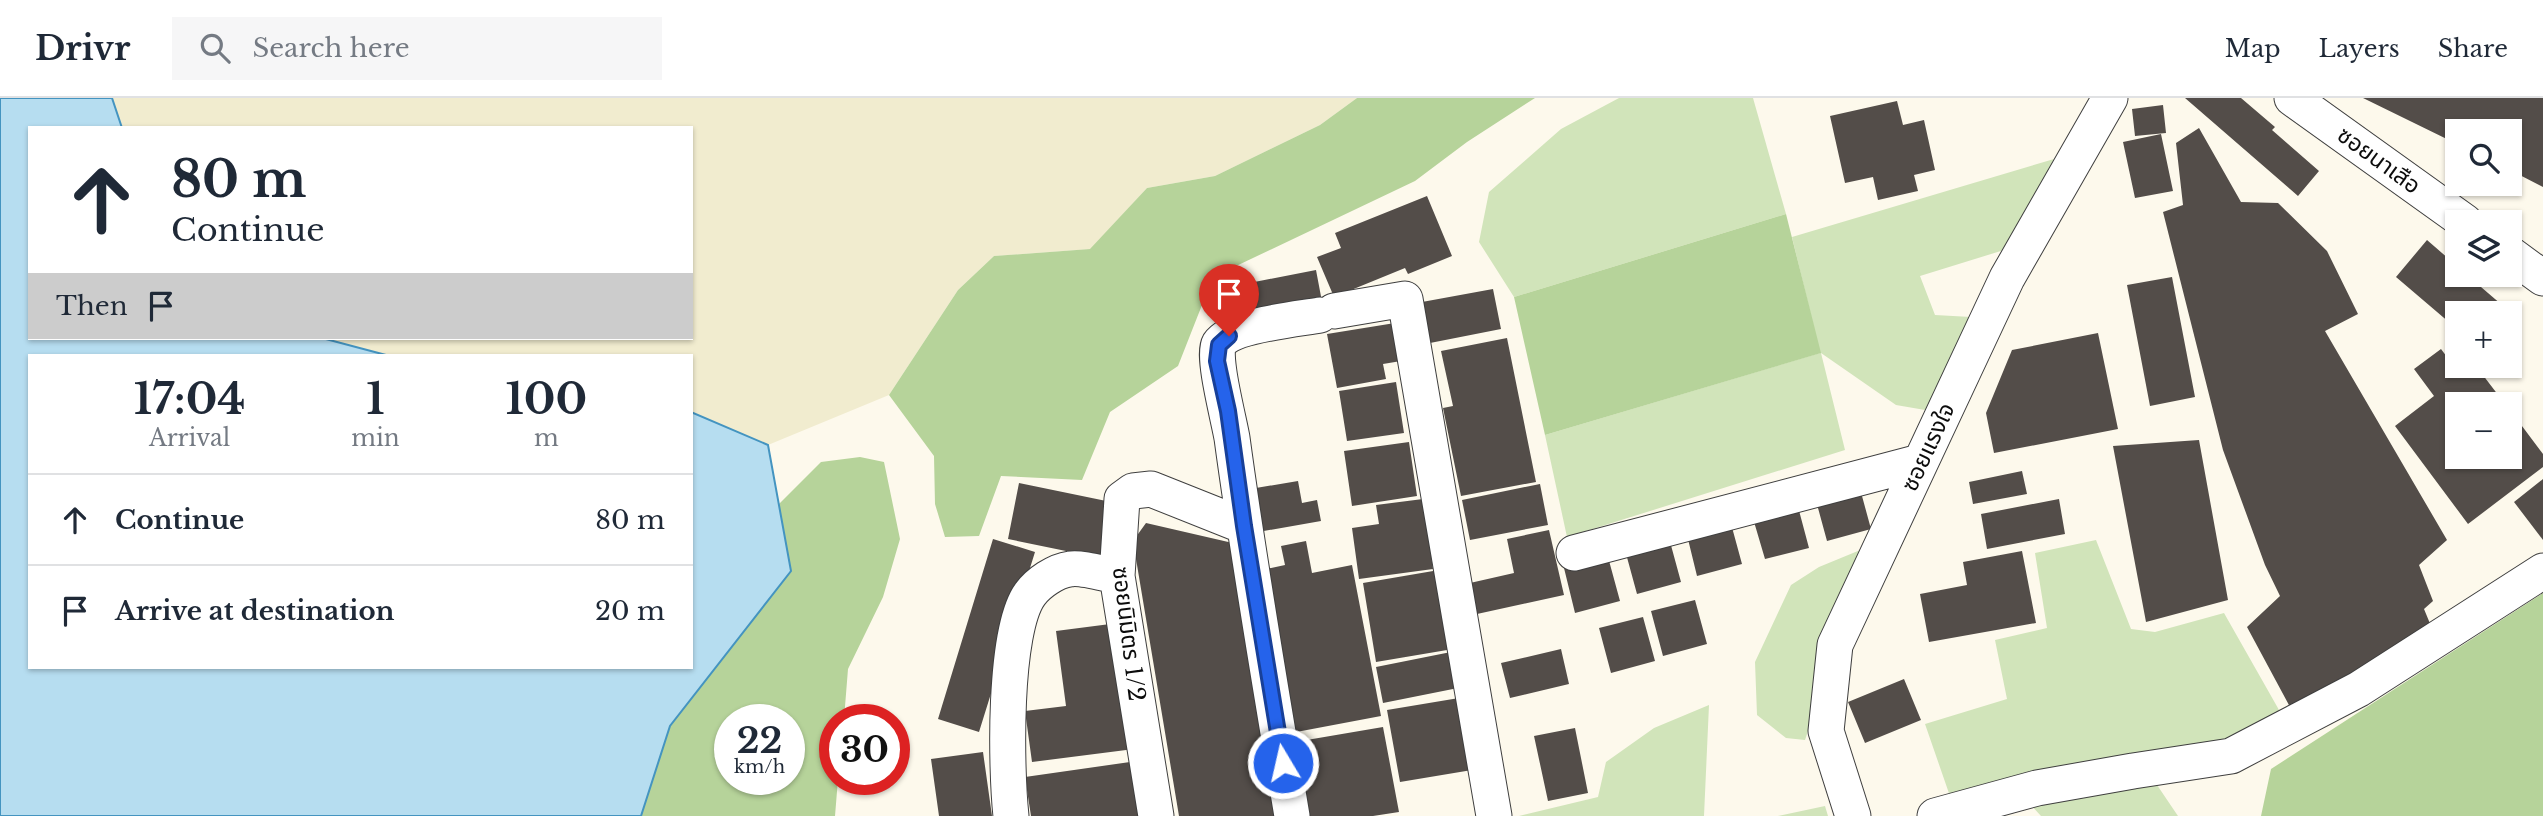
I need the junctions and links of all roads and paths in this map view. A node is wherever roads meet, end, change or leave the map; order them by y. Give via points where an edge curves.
1 (2110, 98) edge
2 (2292, 98) edge
3 (2448, 210) edge
4 (2522, 263) edge
5 (2543, 278) edge
6 (1920, 462) junction
7 (1244, 526) junction
8 (1574, 553) dead end
9 (2543, 571) edge
10 (1117, 576) junction
11 (1011, 816) edge
12 (1156, 816) edge
13 (1292, 816) edge
14 (1494, 816) edge
15 (1853, 816) edge
16 (1934, 816) edge

1 - 6 street, ซอยแรงใจ via 2007,278
2 - 3 street, ซอยนาเสือ
4 - 5 street
6 - 8 street
6 - 15 street, ซอยแรงใจ via 1835,645 1826,731
7 - 10 street, ซอยนิมิตร 1/2 via 1151,489 1133,491 1122,499
7 - 13 street
7 - 14 street via 1217,361 1219,345 1248,328 1405,299
9 - 16 street via 2359,689 2231,756 2037,789
10 - 11 street via 1071,568 1046,579 1029,594 1020,615 1008,683
10 - 12 street, ซอยนิมิตร 1/2

